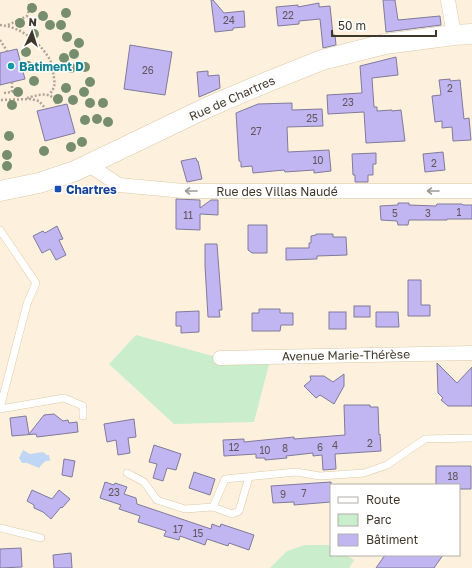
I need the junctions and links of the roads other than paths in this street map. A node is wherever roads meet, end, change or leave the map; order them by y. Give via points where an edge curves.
1 (448, 0) edge
2 (463, 34) edge
3 (89, 165) junction
4 (0, 191) edge
5 (472, 191) edge
6 (0, 230) edge
7 (472, 353) edge
8 (220, 358) dead end
9 (0, 408) edge
10 (83, 416) dead end
11 (472, 438) edge
12 (127, 473) dead end
13 (249, 476) junction
14 (213, 507) junction
15 (0, 528) edge
16 (41, 538) dead end

1 - 2 street
2 - 3 main road, Rue de Chartres via 385,44 322,60 206,108
3 - 4 main road, Rue de Chartres via 46,180
5 -> 3 street, Rue des Villas Naudé via 184,191 118,185
6 - 9 lane via 36,283 27,304
7 - 8 street, Avenue Marie-Thérèse
9 - 10 lane via 64,398 83,406
11 - 13 lane via 425,439 387,465 364,473 320,476 296,472
12 - 14 lane via 144,482 157,500 184,509
13 - 14 lane via 225,479
13 - 14 lane via 239,511 232,514
15 - 16 lane

